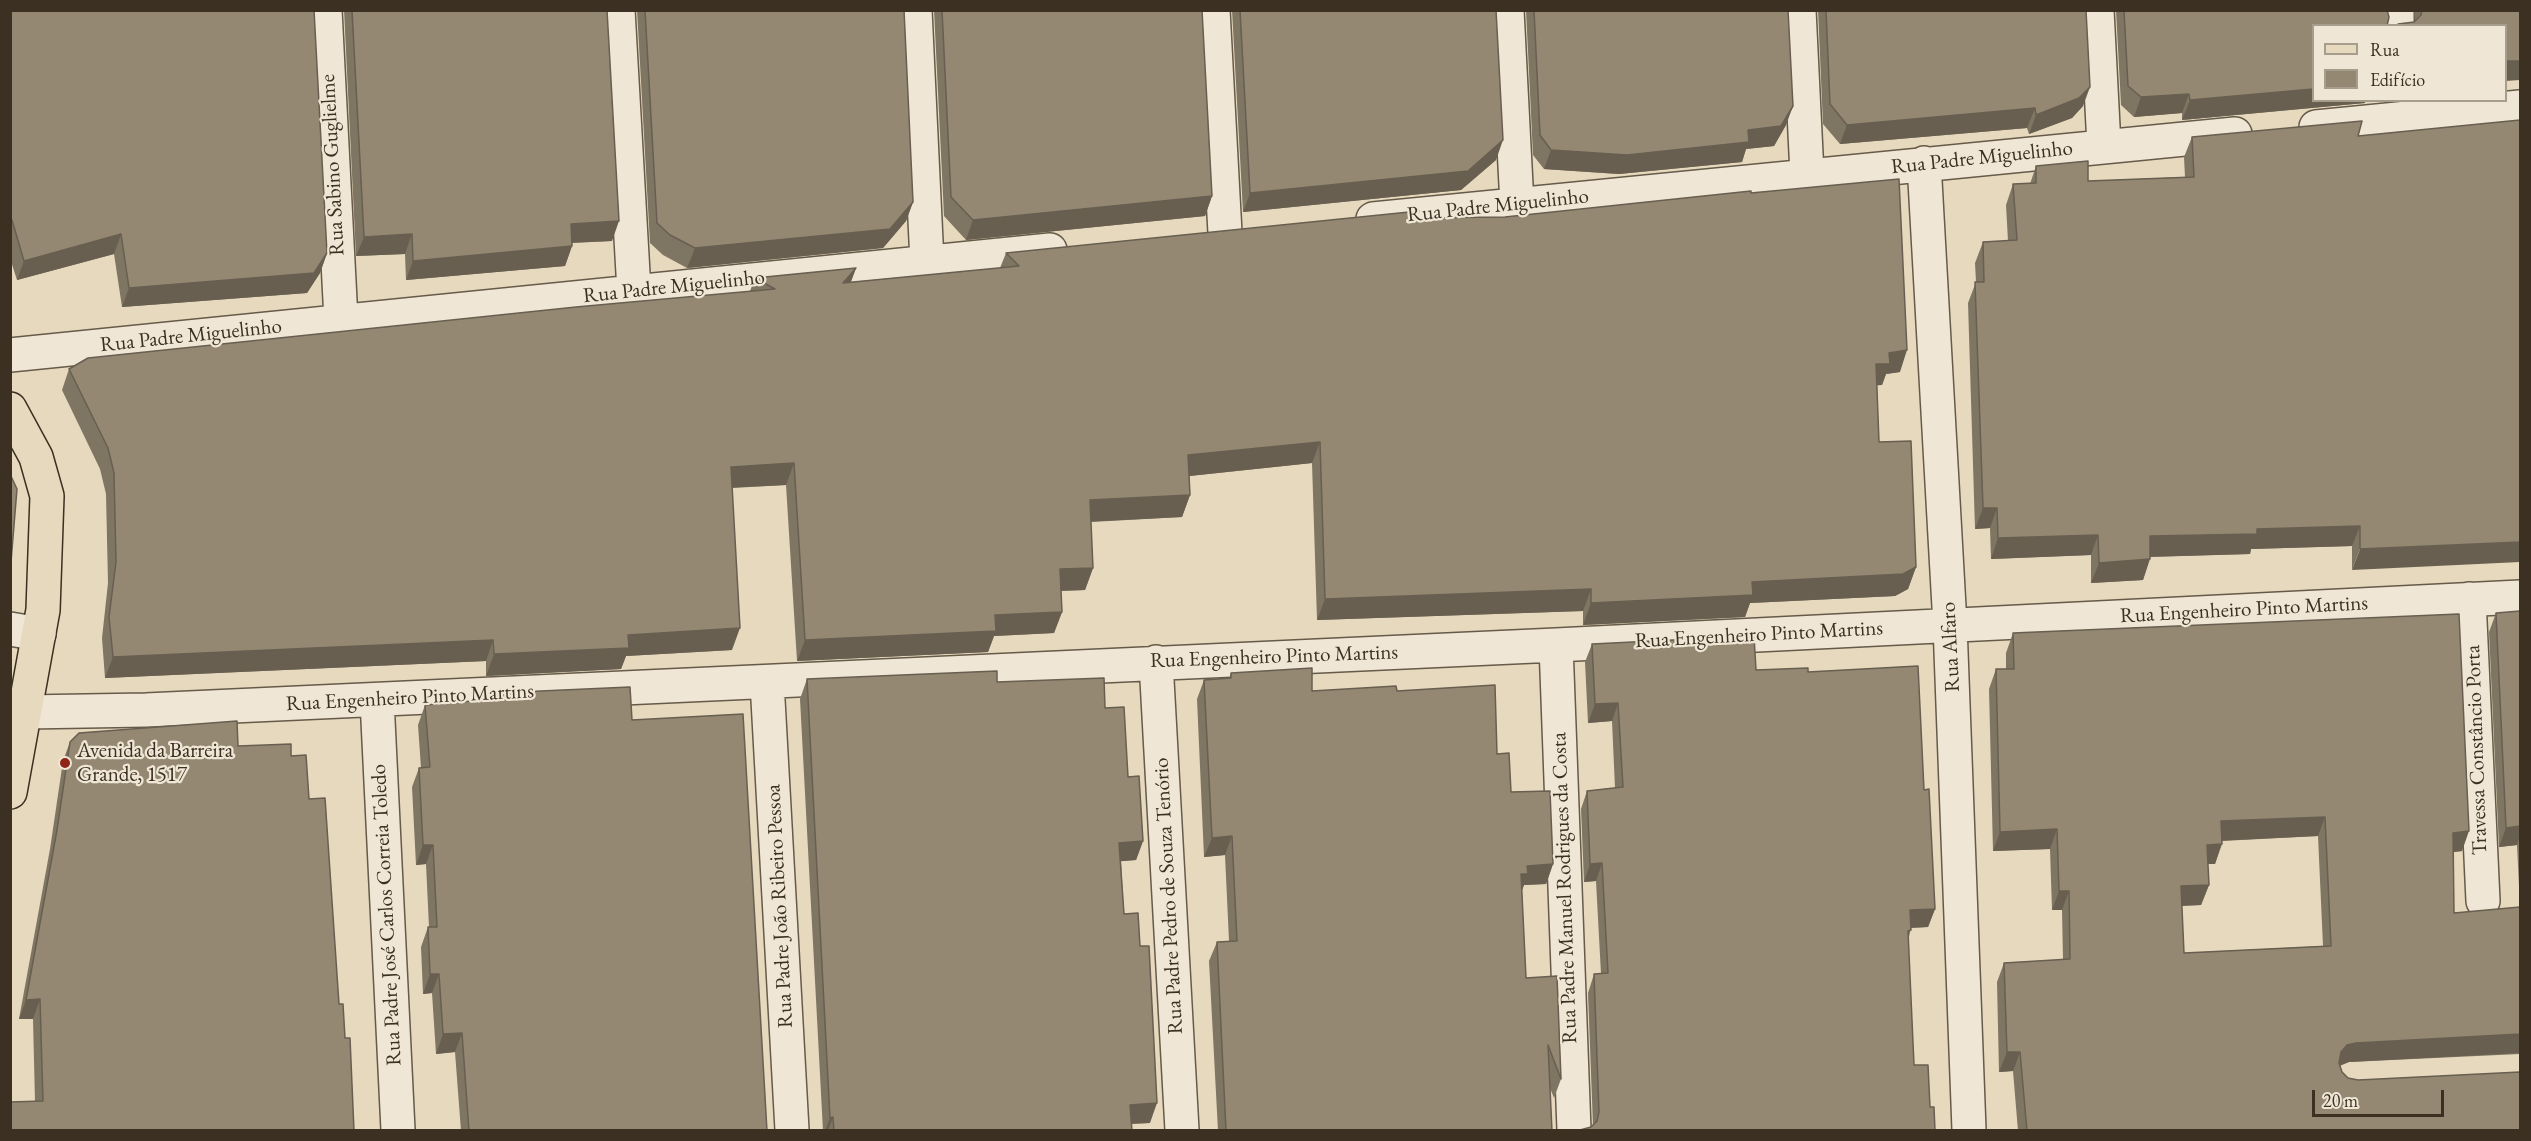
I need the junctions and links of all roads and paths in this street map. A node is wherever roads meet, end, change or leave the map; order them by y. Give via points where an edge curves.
1 (325, 10) edge
2 (618, 10) edge
3 (915, 10) edge
4 (1213, 10) edge
5 (1507, 10) edge
6 (1799, 10) edge
7 (2097, 10) edge
8 (2520, 107) edge
9 (2402, 110) edge
10 (2104, 146) junction
11 (1924, 163) junction
12 (1807, 174) junction
13 (1517, 205) junction
14 (1342, 222) edge
15 (1260, 230) edge
16 (1225, 233) junction
17 (1189, 237) edge
18 (1082, 247) edge
19 (927, 262) junction
20 (634, 291) junction
21 (341, 320) junction
22 (10, 355) edge
23 (10, 409) edge
24 (2520, 597) edge
25 (2469, 599) junction
26 (1950, 625) junction
27 (25, 631) edge
28 (1556, 645) junction
29 (1156, 662) junction
30 (767, 682) junction
31 (376, 700) junction
32 (26, 712) junction
33 (10, 792) edge
34 (2483, 902) dead end
35 (398, 1131) edge
36 (792, 1131) edge
37 (1182, 1131) edge
38 (1574, 1131) edge
39 (1969, 1131) edge

1 - 21 street, Rua Sabino Guglielme
2 - 20 street
3 - 19 street
4 - 16 street
5 - 13 street
6 - 12 street
7 - 10 street
8 - 9 street, Rua Padre Miguelinho
9 - 10 street, Rua Padre Miguelinho via 2277,130
10 - 11 street, Rua Padre Miguelinho
11 - 12 street, Rua Padre Miguelinho
11 - 26 street, Rua Alfaro
12 - 13 street, Rua Padre Miguelinho
13 - 14 street, Rua Padre Miguelinho
15 - 16 street
16 - 17 street
18 - 19 street, Rua Padre Miguelinho
19 - 20 street, Rua Padre Miguelinho
20 - 21 street, Rua Padre Miguelinho
21 - 22 street, Rua Padre Miguelinho
23 - 27 main road via 36,457 47,496 43,610
24 - 25 street, Rua Engenheiro Pinto Martins
25 - 26 street, Rua Engenheiro Pinto Martins
25 - 34 street, Travessa Constâncio Porta
26 - 28 street, Rua Engenheiro Pinto Martins
26 - 39 street, Rua Alfaro
27 - 32 main road
28 - 29 street, Rua Engenheiro Pinto Martins
28 - 38 street, Rua Padre Manuel Rodrigues da Costa
29 - 30 street, Rua Engenheiro Pinto Martins
29 - 37 street, Rua Padre Pedro de Souza Tenório
30 - 31 street, Rua Engenheiro Pinto Martins
30 - 36 street, Rua Padre João Ribeiro Pessoa
31 - 32 street, Rua Engenheiro Pinto Martins
31 - 35 street, Rua Padre José Carlos Correia Toledo
32 - 33 main road

